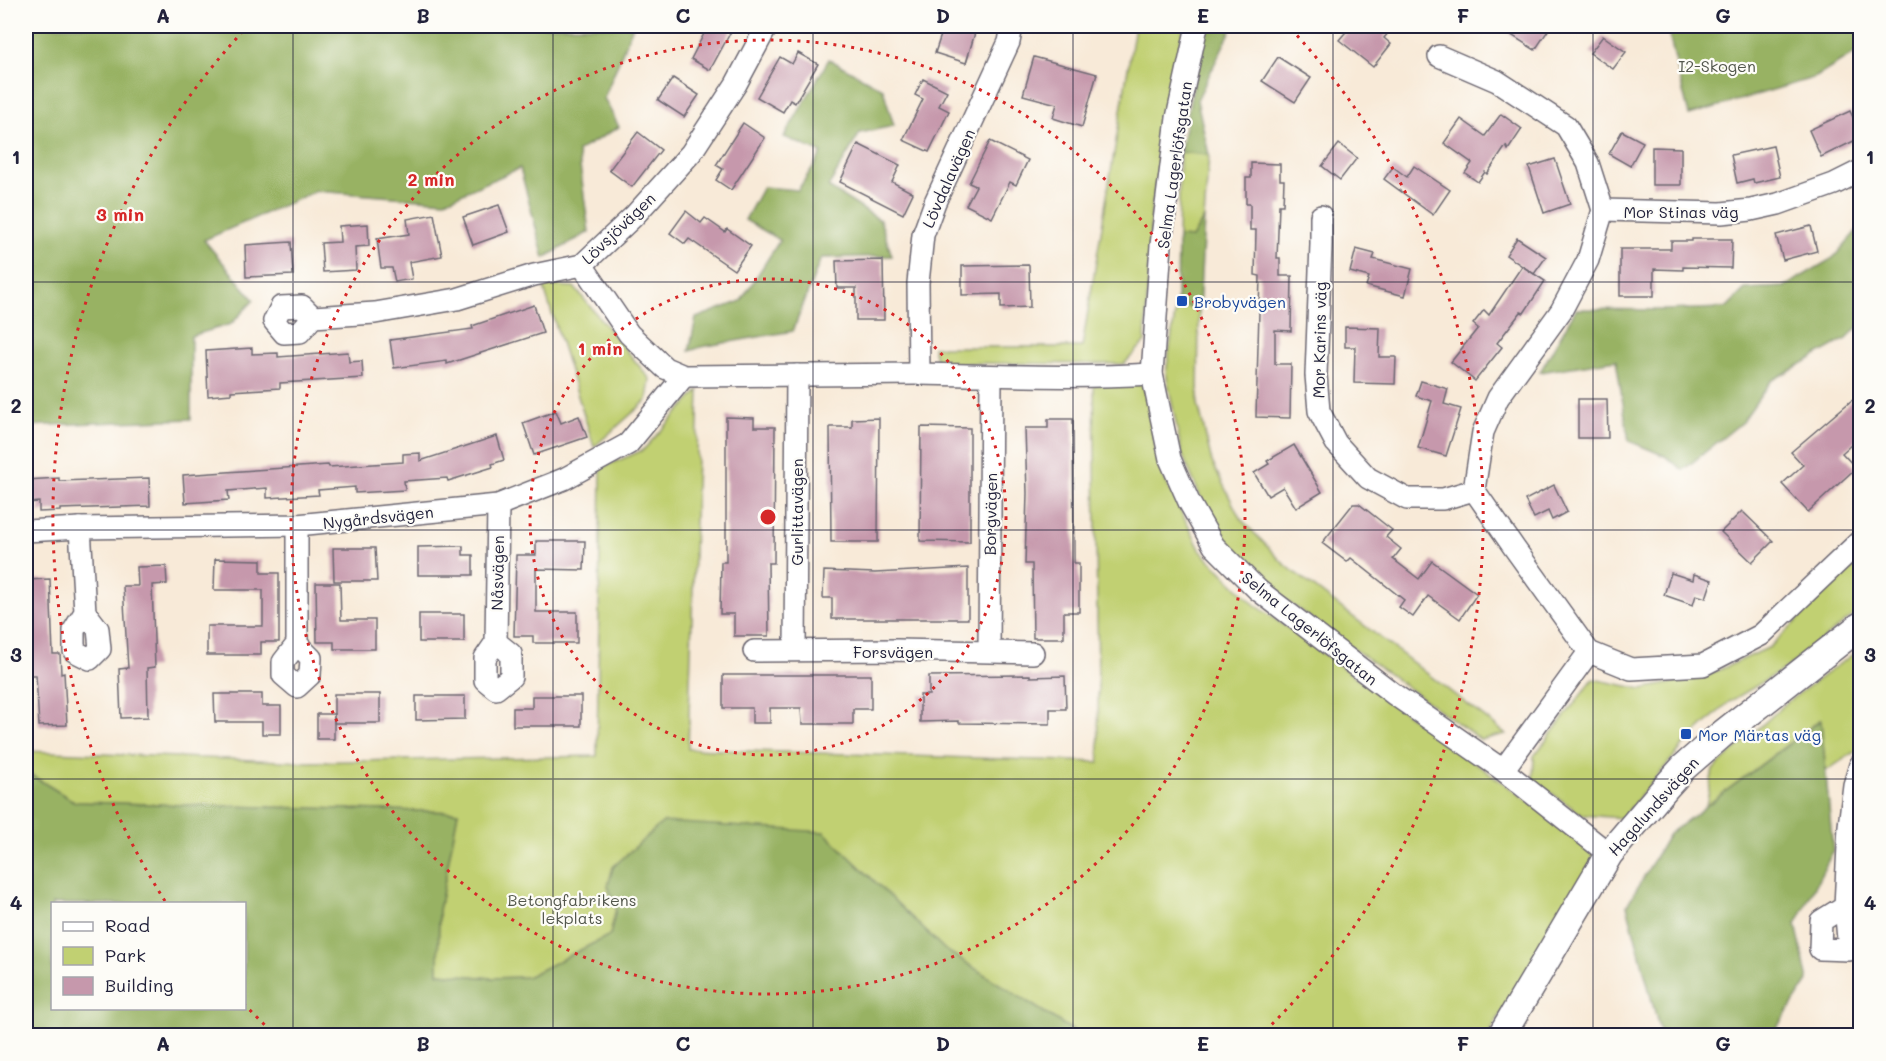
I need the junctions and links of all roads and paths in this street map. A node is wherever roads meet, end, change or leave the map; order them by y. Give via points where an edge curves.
1 (767, 26) edge
2 (1012, 26) edge
3 (1197, 26) edge
4 (1439, 56) dead end
5 (1860, 171) edge
6 (1603, 210) junction
7 (1321, 216) dead end
8 (582, 265) junction
9 (313, 317) dead end
10 (919, 374) junction
11 (1152, 374) junction
12 (797, 375) junction
13 (684, 376) junction
14 (991, 377) junction
15 (1474, 490) junction
16 (498, 505) junction
17 (297, 525) junction
18 (80, 528) junction
19 (26, 531) edge
20 (1860, 541) edge
21 (85, 612) dead end
22 (1860, 626) edge
23 (496, 642) dead end
24 (297, 644) dead end
25 (795, 650) junction
26 (754, 651) dead end
27 (989, 651) junction
28 (1589, 652) junction
29 (1033, 653) dead end
30 (1860, 765) edge
31 (1503, 770) junction
32 (1609, 854) junction
33 (1845, 906) dead end
34 (1501, 1035) edge

1 - 8 street, Lövsjövägen via 736,84 691,153 634,216
2 - 10 street, Lövdalavägen via 1009,42 934,202 923,235 918,283
3 - 11 street, Selma Lagerlöfsgatan via 1177,118 1161,245
4 - 6 street via 1497,81 1566,126 1588,163
5 - 6 street, Mor Stinas väg via 1834,184 1751,210
6 - 15 street via 1588,260 1561,311 1498,398 1483,432
7 - 15 street, Mor Karins väg via 1316,375 1319,411 1336,443 1368,478 1407,499 1443,499
8 - 9 street, Lövsjövägen via 457,299 375,313
8 - 13 street via 629,334 665,368
10 - 12 street
10 - 14 street
11 - 14 street
11 - 31 street, Selma Lagerlöfsgatan via 1170,459 1214,546 1258,590 1395,695
12 - 13 street
12 - 25 street, Gurlittavägen
13 - 16 street, Nygårdsvägen via 628,444 564,479
14 - 27 street, Borgvägen
15 - 28 street
16 - 17 street, Nygårdsvägen
16 - 23 street, Nåsvägen
17 - 18 street, Nygårdsvägen
17 - 24 street
18 - 19 street, Nygårdsvägen
18 - 21 street
20 - 28 street via 1761,635 1703,665 1631,669
22 - 32 street, Hagalundsvägen via 1684,767
25 - 26 street, Forsvägen
25 - 27 street, Forsvägen
27 - 29 street, Forsvägen
28 - 31 street
30 - 33 street via 1849,826
31 - 32 street, Selma Lagerlöfsgatan
32 - 34 street, Hagalundsvägen

